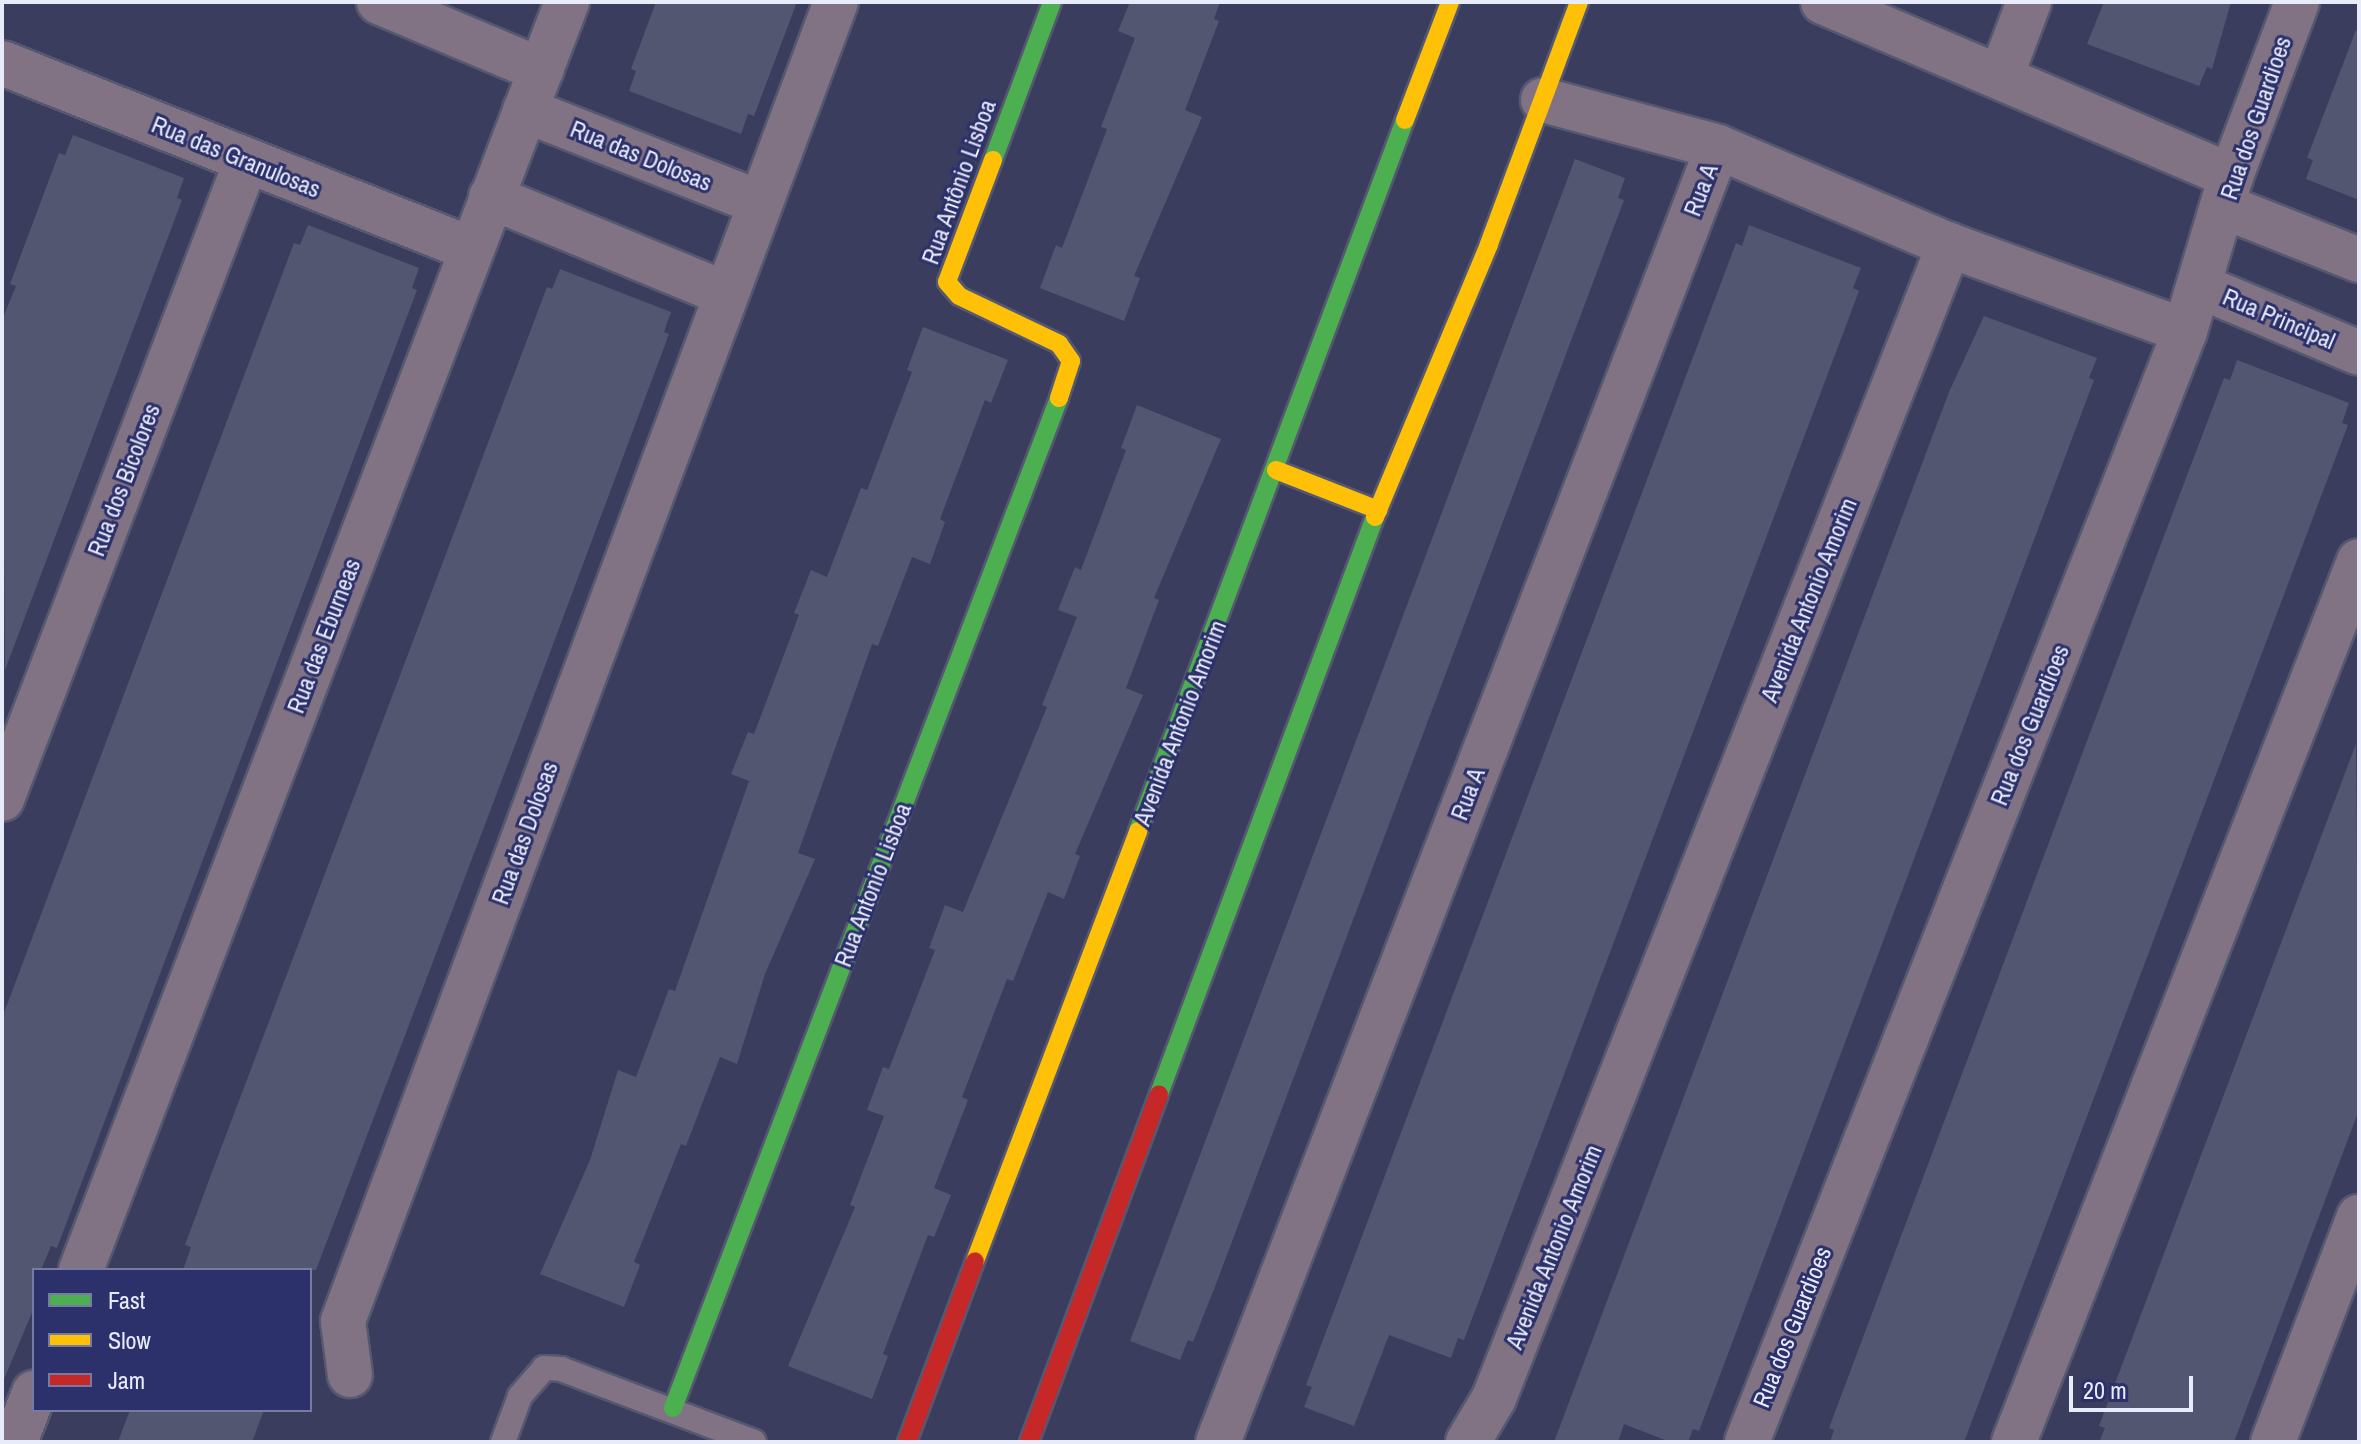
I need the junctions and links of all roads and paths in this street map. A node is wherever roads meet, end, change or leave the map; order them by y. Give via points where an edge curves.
1 (379, 2) edge
2 (567, 2) edge
3 (836, 2) edge
4 (1052, 2) edge
5 (1450, 2) edge
6 (1579, 2) edge
7 (1823, 2) edge
8 (2029, 2) edge
9 (2297, 2) edge
10 (4, 69) edge
11 (541, 70) junction
12 (2001, 76) junction
13 (1543, 100) junction
14 (525, 110) junction
15 (1718, 147) junction
16 (246, 162) junction
17 (2228, 192) junction
18 (491, 197) junction
19 (757, 202) junction
20 (1949, 245) junction
21 (471, 249) junction
22 (2359, 260) edge
23 (2199, 286) junction
24 (726, 294) junction
25 (2185, 331) junction
26 (2359, 353) edge
27 (1071, 361) joint
28 (1276, 470) junction
29 (1378, 510) junction
30 (2359, 561) edge
31 (2, 799) edge
32 (2359, 1217) edge
33 (82, 1268) edge
34 (350, 1375) dead end
35 (32, 1398) edge
36 (673, 1408) junction
37 (15, 1442) edge
38 (503, 1442) edge
39 (754, 1442) edge
40 (907, 1442) edge
41 (1029, 1442) edge
42 (1218, 1442) edge
43 (1468, 1442) edge
44 (1747, 1442) edge
45 (2014, 1442) edge
46 (2273, 1442) edge

1 - 11 street
2 - 11 street, Rua das Eburneas
3 - 19 street, Rua das Dolosas
4 - 27 street, Rua Antônio Lisboa via 947,282 959,296 1059,344
5 - 28 street, Avenida Antonio Amorim
6 - 13 street
7 - 12 street
8 - 12 street
9 - 17 street, Rua dos Guardioes
10 - 16 street, Rua das Granulosas
11 - 14 street, Rua das Eburneas
12 - 17 street
13 - 15 street
13 - 29 street
14 - 18 street, Rua das Eburneas
14 - 19 street, Rua das Dolosas
15 - 20 street
15 - 42 street, Rua A
16 - 21 street, Rua das Granulosas
16 - 31 street, Rua dos Bicolores
17 - 22 street
17 - 23 street, Rua dos Guardioes
18 - 21 street, Rua das Eburneas
18 - 24 street
19 - 24 street, Rua das Dolosas
20 - 25 street
20 - 43 street, Avenida Antonio Amorim via 1494,1398
21 - 33 street, Rua das Eburneas
23 - 25 street, Rua dos Guardioes
23 - 26 street, Rua Principal
24 - 34 street, Rua das Dolosas via 343,1321
25 - 44 street, Rua dos Guardioes
27 - 36 street, Rua Antonio Lisboa
28 - 29 street
28 - 40 street, Avenida Antonio Amorim
29 - 41 street
30 - 45 street
32 - 46 street
35 - 37 street
36 - 38 lane via 561,1369 544,1368 520,1396
36 - 39 lane

